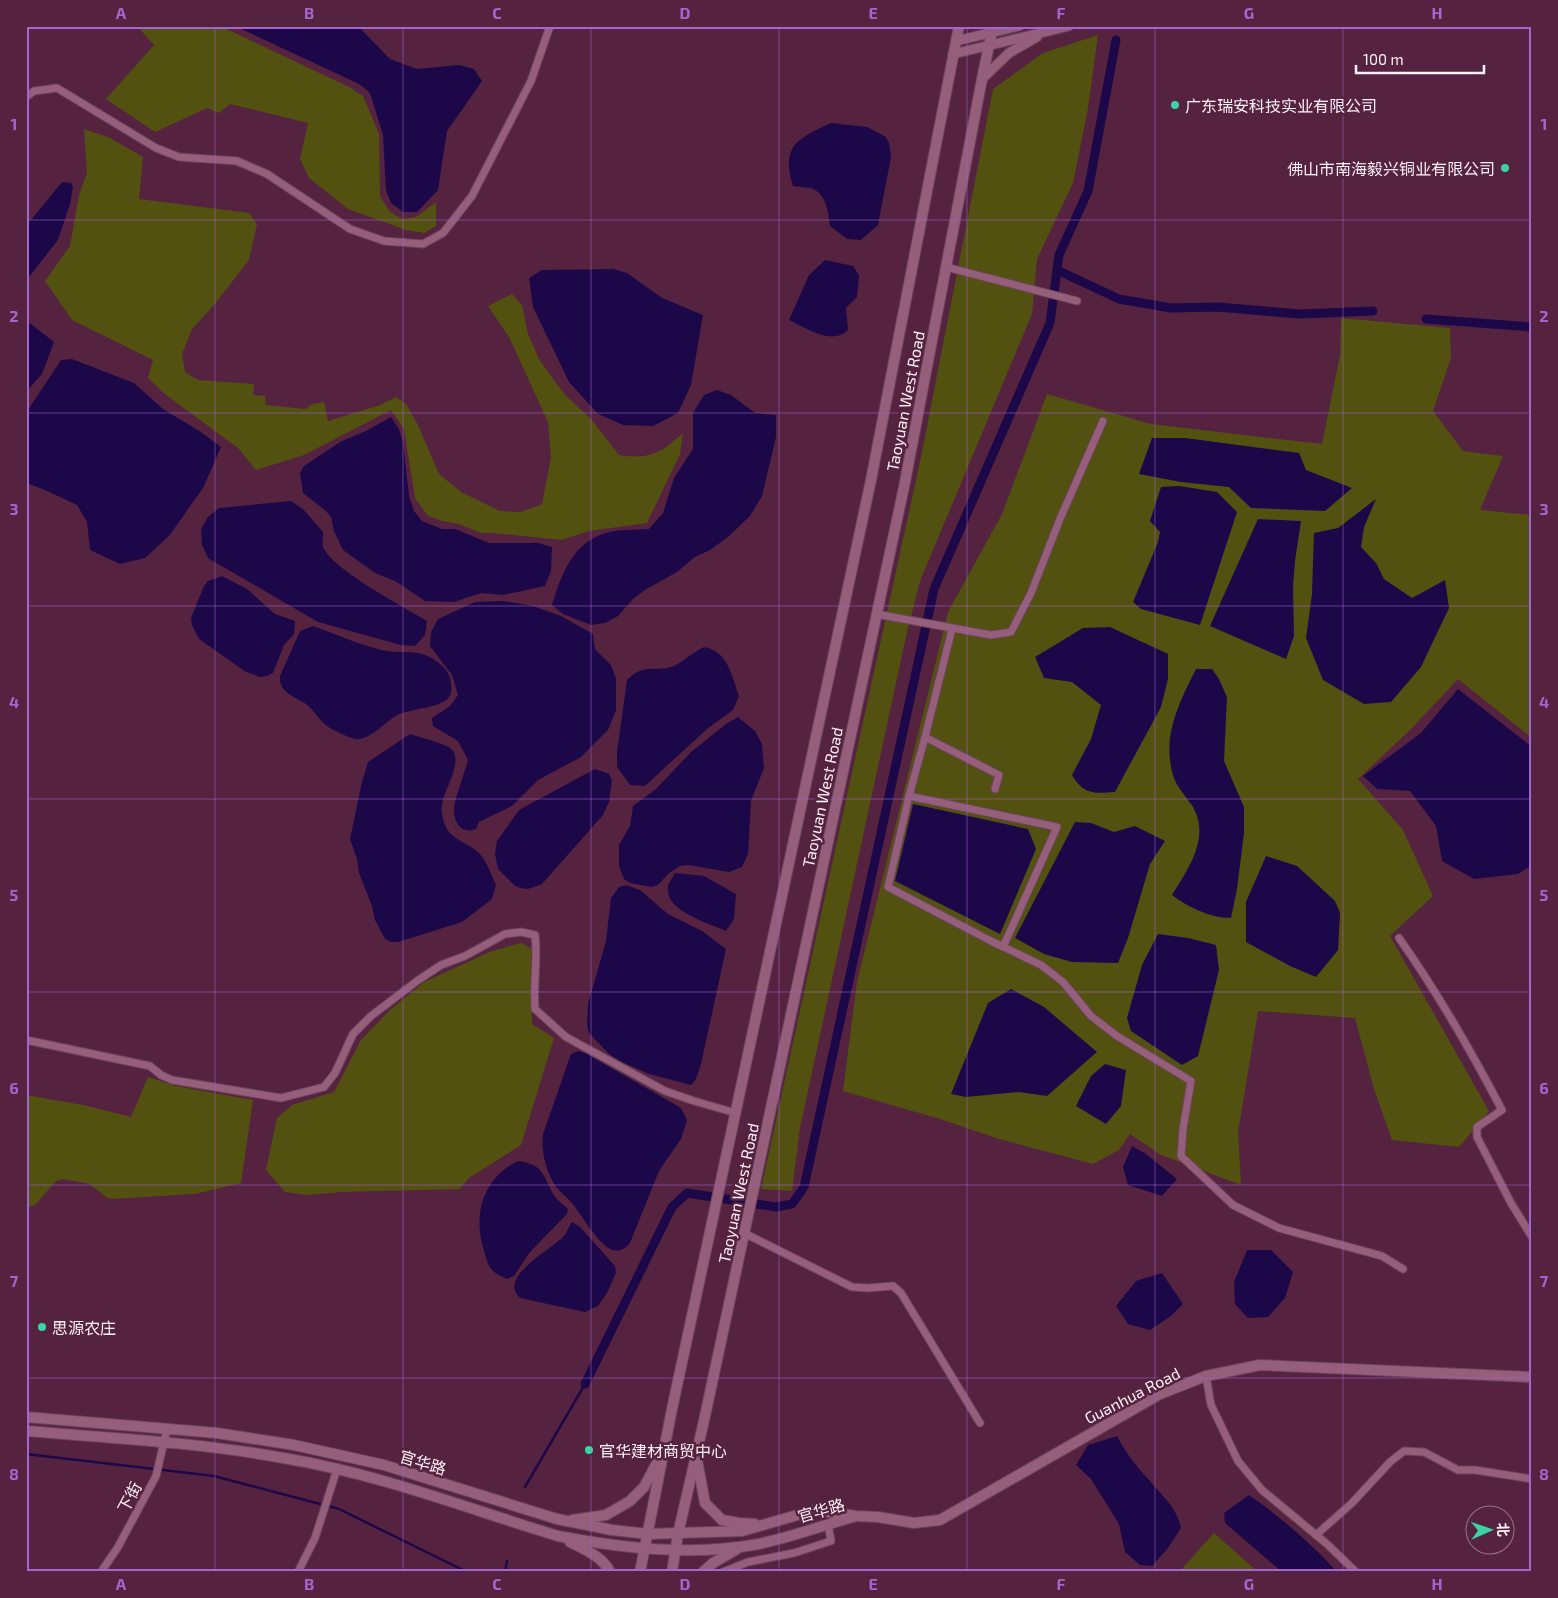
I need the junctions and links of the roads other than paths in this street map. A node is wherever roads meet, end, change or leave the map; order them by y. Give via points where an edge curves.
1 (550, 26) edge
2 (958, 26) edge
3 (1019, 26) edge
4 (1069, 26) edge
5 (993, 29) edge
6 (1044, 32) junction
7 (956, 41) junction
8 (989, 45) junction
9 (953, 54) junction
10 (982, 79) junction
11 (26, 97) edge
12 (946, 267) junction
13 (1077, 301) dead end
14 (1103, 421) dead end
15 (876, 614) junction
16 (952, 629) junction
17 (925, 736) junction
18 (996, 789) dead end
19 (909, 796) junction
20 (1399, 938) dead end
21 (1003, 947) junction
22 (26, 1040) edge
23 (736, 1113) junction
24 (744, 1233) junction
25 (1532, 1237) edge
26 (1403, 1269) dead end
27 (1206, 1376) junction
28 (1532, 1377) edge
29 (26, 1417) edge
30 (980, 1423) dead end
31 (167, 1429) junction
32 (26, 1431) edge
33 (164, 1443) junction
34 (665, 1450) junction
35 (696, 1456) junction
36 (337, 1469) junction
37 (1532, 1479) edge
38 (856, 1516) junction
39 (566, 1521) junction
40 (768, 1524) junction
41 (828, 1524) junction
42 (648, 1534) junction
43 (678, 1534) junction
44 (1316, 1535) junction
45 (558, 1536) junction
46 (743, 1546) junction
47 (645, 1549) junction
48 (675, 1550) junction
49 (101, 1572) edge
50 (298, 1572) edge
51 (610, 1572) edge
52 (640, 1572) edge
53 (672, 1572) edge
54 (703, 1572) edge
55 (724, 1572) edge
56 (1356, 1572) edge

1 - 11 street via 531,81 472,196 442,233 423,244 384,241 350,229 267,174 237,161 179,157 156,148 57,88 34,91
2 - 7 main road, Taoyuan West Road
3 - 5 street
4 - 6 street
5 - 7 street
5 - 8 main road, Taoyuan West Road
6 - 8 street
6 - 10 street via 1009,53
7 - 9 main road, Taoyuan West Road
8 - 9 street
8 - 10 main road, Taoyuan West Road
9 - 23 main road, Taoyuan West Road via 871,480
10 - 12 main road, Taoyuan West Road
12 - 13 street
12 - 15 main road, Taoyuan West Road
14 - 16 street via 1031,593 1011,632 991,635
15 - 16 street
15 - 24 main road, Taoyuan West Road
16 - 17 street
17 - 18 street via 999,775
17 - 19 street
19 - 21 street via 888,887
19 - 21 street via 1057,827
20 - 25 street via 1427,978 1502,1110 1477,1127 1477,1137
21 - 26 street via 1041,965 1063,982 1091,1016 1117,1036 1191,1081 1181,1156 1232,1205 1278,1228 1382,1256
22 - 23 street via 150,1066 172,1080 281,1098 324,1087 335,1073 353,1034 371,1016 441,965 505,934 521,932 535,935 534,1009 566,1037 665,1091
23 - 34 main road, Taoyuan West Road
24 - 30 street via 852,1286 892,1286 901,1293
24 - 35 main road, Taoyuan West Road
27 - 28 main road, Guanhua Road via 1260,1365
27 - 38 main road, Guanhua Road via 1160,1394 940,1520 914,1523 878,1516
27 - 44 street via 1212,1405 1238,1461 1262,1490
29 - 31 main road, 官华路
31 - 33 street, 下街
31 - 39 main road, 官华路 via 294,1445 384,1465
32 - 33 main road, 官华路
33 - 36 main road, 官华路 via 224,1448
33 - 49 street, 下街 via 156,1476
34 - 39 main road via 644,1487 630,1501 606,1515
34 - 42 main road, Taoyuan West Road
35 - 40 main road via 706,1503 722,1520
35 - 43 main road, Taoyuan West Road
36 - 45 main road, 官华路
36 - 50 street via 315,1538
37 - 44 street via 1458,1470 1424,1452 1404,1451
38 - 40 main road, 官华路 via 815,1510
38 - 41 main road, 官华路
39 - 42 main road, 官华路
40 - 43 main road, 官华路 via 742,1530
41 - 46 main road, 官华路
41 - 55 street via 831,1541 794,1553 748,1562
42 - 43 main road, 官华路
42 - 47 main road, Taoyuan West Road
43 - 48 main road, Taoyuan West Road
44 - 56 street
45 - 47 main road, 官华路
45 - 51 main road via 607,1564
46 - 48 main road, 官华路
46 - 54 main road via 713,1562
47 - 48 main road, 官华路
47 - 52 main road, Taoyuan West Road
48 - 53 main road, Taoyuan West Road

